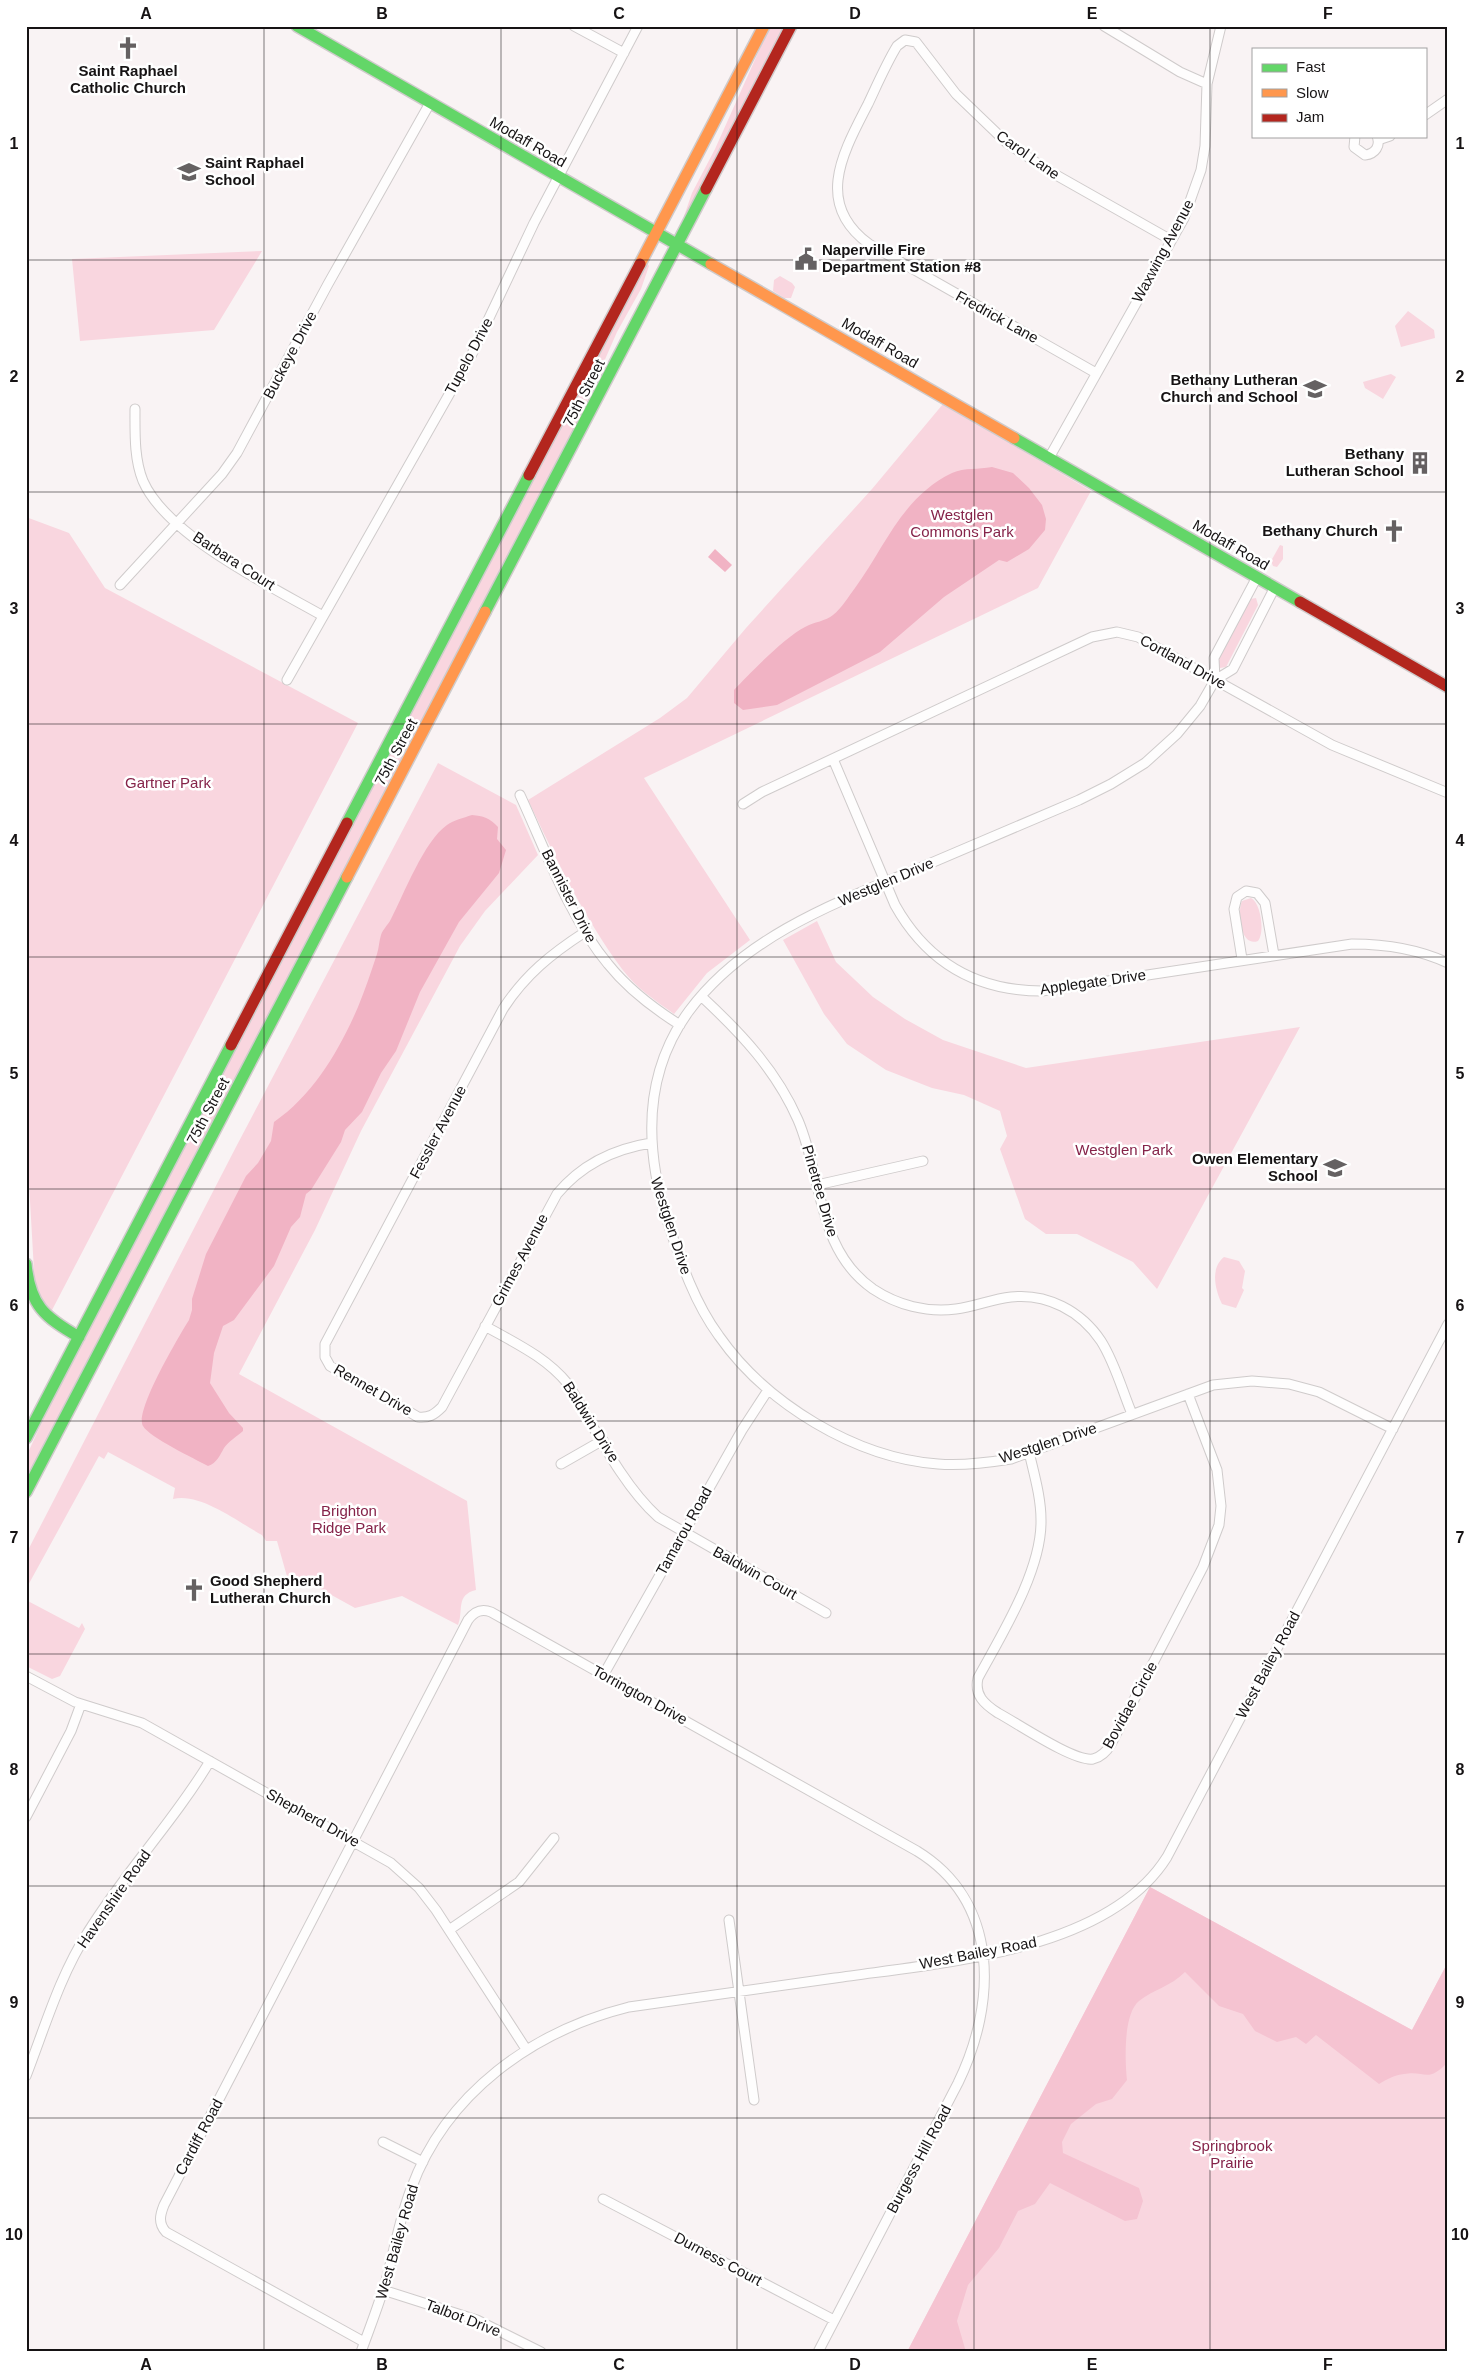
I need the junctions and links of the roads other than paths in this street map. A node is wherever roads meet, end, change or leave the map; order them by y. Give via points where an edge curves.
1 (297, 26) edge
2 (574, 26) edge
3 (638, 26) edge
4 (764, 26) edge
5 (791, 26) edge
6 (1104, 26) edge
7 (1222, 26) edge
8 (909, 39) joint
9 (624, 53) junction
10 (1207, 84) junction
11 (1448, 99) edge
12 (430, 103) junction
13 (1426, 114) edge
14 (1355, 138) edge
15 (1378, 138) edge
16 (559, 177) junction
17 (657, 233) junction
18 (1172, 240) junction
19 (678, 245) junction
20 (1096, 373) junction
21 (135, 409) dead end
22 (1049, 458) junction
23 (178, 523) junction
24 (1257, 577) junction
25 (120, 585) dead end
26 (1275, 587) junction
27 (323, 616) junction
28 (287, 680) dead end
29 (1215, 680) junction
30 (1448, 687) edge
31 (833, 759) junction
32 (1448, 793) edge
33 (520, 795) dead end
34 (743, 804) dead end
35 (885, 882) junction
36 (585, 932) junction
37 (1274, 955) junction
38 (1242, 960) junction
39 (1448, 963) edge
40 (701, 996) junction
41 (680, 1026) junction
42 (651, 1143) junction
43 (923, 1161) dead end
44 (817, 1185) junction
45 (26, 1264) edge
46 (26, 1275) edge
47 (1448, 1324) edge
48 (484, 1326) junction
49 (79, 1336) junction
50 (325, 1356) joint
51 (768, 1390) junction
52 (1188, 1394) junction
53 (1132, 1414) junction
54 (426, 1418) joint
55 (1393, 1429) junction
56 (26, 1438) edge
57 (603, 1440) junction
58 (1029, 1452) junction
59 (561, 1464) dead end
60 (26, 1492) edge
61 (684, 1533) junction
62 (826, 1613) dead end
63 (604, 1674) junction
64 (26, 1676) edge
65 (81, 1704) junction
66 (210, 1761) junction
67 (26, 1817) edge
68 (554, 1838) dead end
69 (354, 1841) junction
70 (729, 1920) dead end
71 (450, 1930) junction
72 (983, 1955) junction
73 (739, 1991) junction
74 (526, 2049) junction
75 (26, 2076) edge
76 (754, 2100) dead end
77 (383, 2142) dead end
78 (423, 2162) junction
79 (603, 2199) dead end
80 (383, 2290) junction
81 (834, 2320) junction
82 (364, 2342) junction
83 (360, 2352) edge
84 (541, 2352) edge
85 (818, 2352) edge

1 - 12 main road, Modaff Road
2 - 9 street
3 - 9 street, Tupelo Drive
4 - 17 main road, 75th Street
5 - 19 main road, 75th Street
6 - 10 street via 1180,72
7 - 10 street, Waxwing Avenue
8 - 18 street, Carol Lane via 919,45 969,109 1007,143 1049,171
8 - 20 street, Fredrick Lane via 894,51 841,160 840,204 850,225 869,244
9 - 16 street, Tupelo Drive
10 - 18 street, Waxwing Avenue via 1201,170 1193,199
11 - 13 street
12 - 16 main road, Modaff Road
12 - 23 street, Buckeye Drive via 236,453 222,474
14 - 15 street via 1354,148 1365,155 1376,150
16 - 17 main road, Modaff Road
16 - 27 street, Tupelo Drive via 472,354
17 - 19 main road, Modaff Road
17 - 49 main road, 75th Street
18 - 20 street, Waxwing Avenue
19 - 22 main road, Modaff Road
19 - 60 main road, 75th Street
20 - 22 street, Waxwing Avenue
21 - 23 street, Barbara Court via 137,459 143,481
22 - 24 main road, Modaff Road
23 - 25 street, Buckeye Drive
23 - 27 street, Barbara Court via 235,566
24 - 26 main road, Modaff Road
24 - 29 street, Westglen Drive via 1214,658
26 - 29 street, Westglen Drive via 1232,669
26 - 30 main road, Modaff Road
27 - 28 street, Tupelo Drive
29 - 31 street, Cortland Drive via 1138,637 1108,632
29 - 32 street, Cortland Drive via 1332,745
29 - 35 street, Westglen Drive via 1200,706 1177,734 1145,763 1111,784
31 - 34 street, Cortland Drive
31 - 35 street, Applegate Drive
33 - 36 street, Bannister Drive
35 - 38 street, Applegate Drive via 905,922 928,950 966,976 1004,988 1029,991 1070,988
35 - 40 street, Westglen Drive via 775,935 729,968
36 - 41 street, Bannister Drive via 626,984
36 - 50 street, Fessler Avenue via 534,969 503,1009 326,1344
37 - 38 street, Applegate Drive
37 - 38 street via 1265,903 1257,893 1246,891 1237,897 1234,909
37 - 39 street, Applegate Drive via 1366,944 1415,951
40 - 41 street, Westglen Drive
40 - 44 street, Pinetree Drive via 739,1032 773,1074 798,1122
41 - 42 street, Westglen Drive via 663,1062 656,1087
42 - 48 street, Grimes Avenue via 614,1151 599,1158 565,1184 547,1208
42 - 51 street, Westglen Drive via 660,1198 690,1284 719,1336
43 - 44 street
44 - 53 street, Pinetree Drive via 832,1239 850,1267 873,1288 901,1303 938,1310 1024,1296 1063,1306 1080,1318 1102,1343
45 - 46 main road
46 - 49 main road via 39,1311
47 - 55 street, West Bailey Road
48 - 54 street, Grimes Avenue via 442,1407
48 - 57 street, Baldwin Drive via 538,1356 559,1373
49 - 56 main road, 75th Street
50 - 54 street, Rennet Drive via 335,1370 412,1414
51 - 58 street, Westglen Drive via 837,1434 898,1458 963,1465 994,1462
51 - 61 street, Tamarou Road
52 - 53 street, Westglen Drive
52 - 55 street, Westglen Drive via 1226,1383 1289,1384 1329,1396
52 - 58 street, Bovidae Circle via 1217,1470 1221,1506 1219,1525 1203,1567 1111,1744 1103,1754 1094,1758 1076,1756 998,1713 986,1705 978,1690 978,1678 1030,1576 1038,1551 1040,1509
53 - 58 street, Westglen Drive
55 - 72 street, West Bailey Road via 1160,1868 1127,1898 1087,1922 1040,1942
57 - 59 street
57 - 61 street, Baldwin Drive via 629,1485 646,1506
61 - 62 street, Baldwin Court
61 - 63 street, Tamarou Road
63 - 69 street, Torrington Drive via 491,1612 482,1610 474,1614 468,1620
63 - 72 street, Torrington Drive via 926,1856 963,1894 978,1924
64 - 65 street, Shepherd Drive
65 - 66 street, Shepherd Drive via 142,1724
65 - 67 street via 71,1731
66 - 69 street, Shepherd Drive
66 - 75 street, Havenshire Road via 189,1795 80,1944 63,1978
68 - 71 street via 519,1882
69 - 71 street, Shepherd Drive via 404,1874 430,1900
69 - 82 street, Cardiff Road via 173,2187 160,2223 166,2232
70 - 73 street
71 - 74 street, Shepherd Drive
72 - 73 street, West Bailey Road
72 - 81 street, Burgess Hill Road via 982,2006 968,2062
73 - 74 street, West Bailey Road via 629,2007 603,2014 550,2035
73 - 76 street
74 - 78 street, West Bailey Road via 468,2097
77 - 78 street
78 - 80 street, West Bailey Road via 405,2204
79 - 81 street, Durness Court
80 - 82 street, West Bailey Road
80 - 84 street, Talbot Drive via 458,2313
81 - 85 street, Burgess Hill Road
82 - 83 street, West Bailey Road

